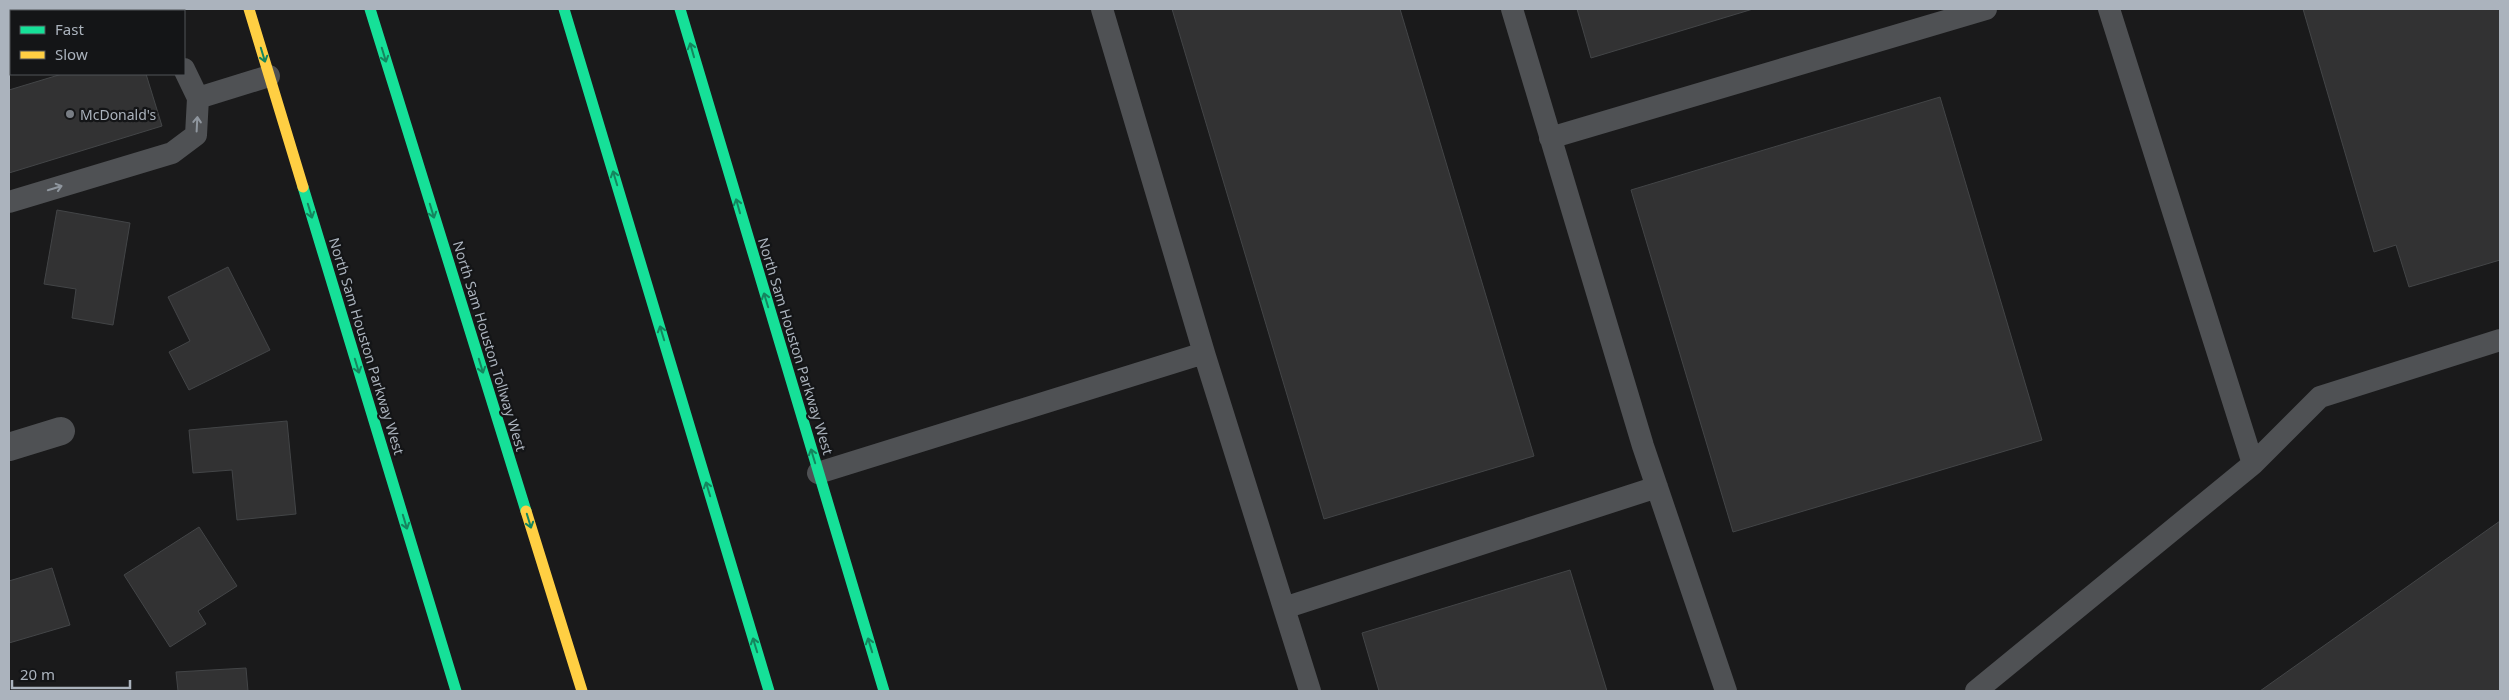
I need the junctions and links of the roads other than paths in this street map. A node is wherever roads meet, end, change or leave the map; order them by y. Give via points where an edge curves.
1 (249, 9) edge
2 (370, 9) edge
3 (564, 9) edge
4 (680, 9) edge
5 (1102, 9) edge
6 (1512, 9) edge
7 (1986, 9) edge
8 (2109, 9) edge
9 (185, 70) edge
10 (269, 76) junction
11 (198, 98) junction
12 (1550, 138) junction
13 (9, 202) edge
14 (2500, 340) edge
15 (1204, 353) junction
16 (61, 431) dead end
17 (9, 447) edge
18 (2252, 464) junction
19 (818, 473) junction
20 (1657, 487) junction
21 (1284, 608) junction
22 (456, 691) edge
23 (582, 691) edge
24 (769, 691) edge
25 (884, 691) edge
26 (1310, 691) edge
27 (1726, 691) edge
28 (1976, 691) edge

1 -> 10 main road, North Sam Houston Parkway West
2 -> 23 main road, North Sam Houston Tollway West
24 -> 3 main road
19 -> 4 main road, North Sam Houston Parkway West
5 - 15 lane
6 - 12 lane
7 - 12 lane
8 - 18 lane
9 - 11 lane
10 - 11 lane
10 -> 22 main road, North Sam Houston Parkway West
13 -> 11 lane via 172,153 196,135
12 - 20 lane
14 - 18 lane via 2320,397
15 - 19 lane
15 - 21 lane
16 - 17 street
18 - 28 lane
25 -> 19 main road, North Sam Houston Parkway West
20 - 21 lane
20 - 27 lane
21 - 26 lane

